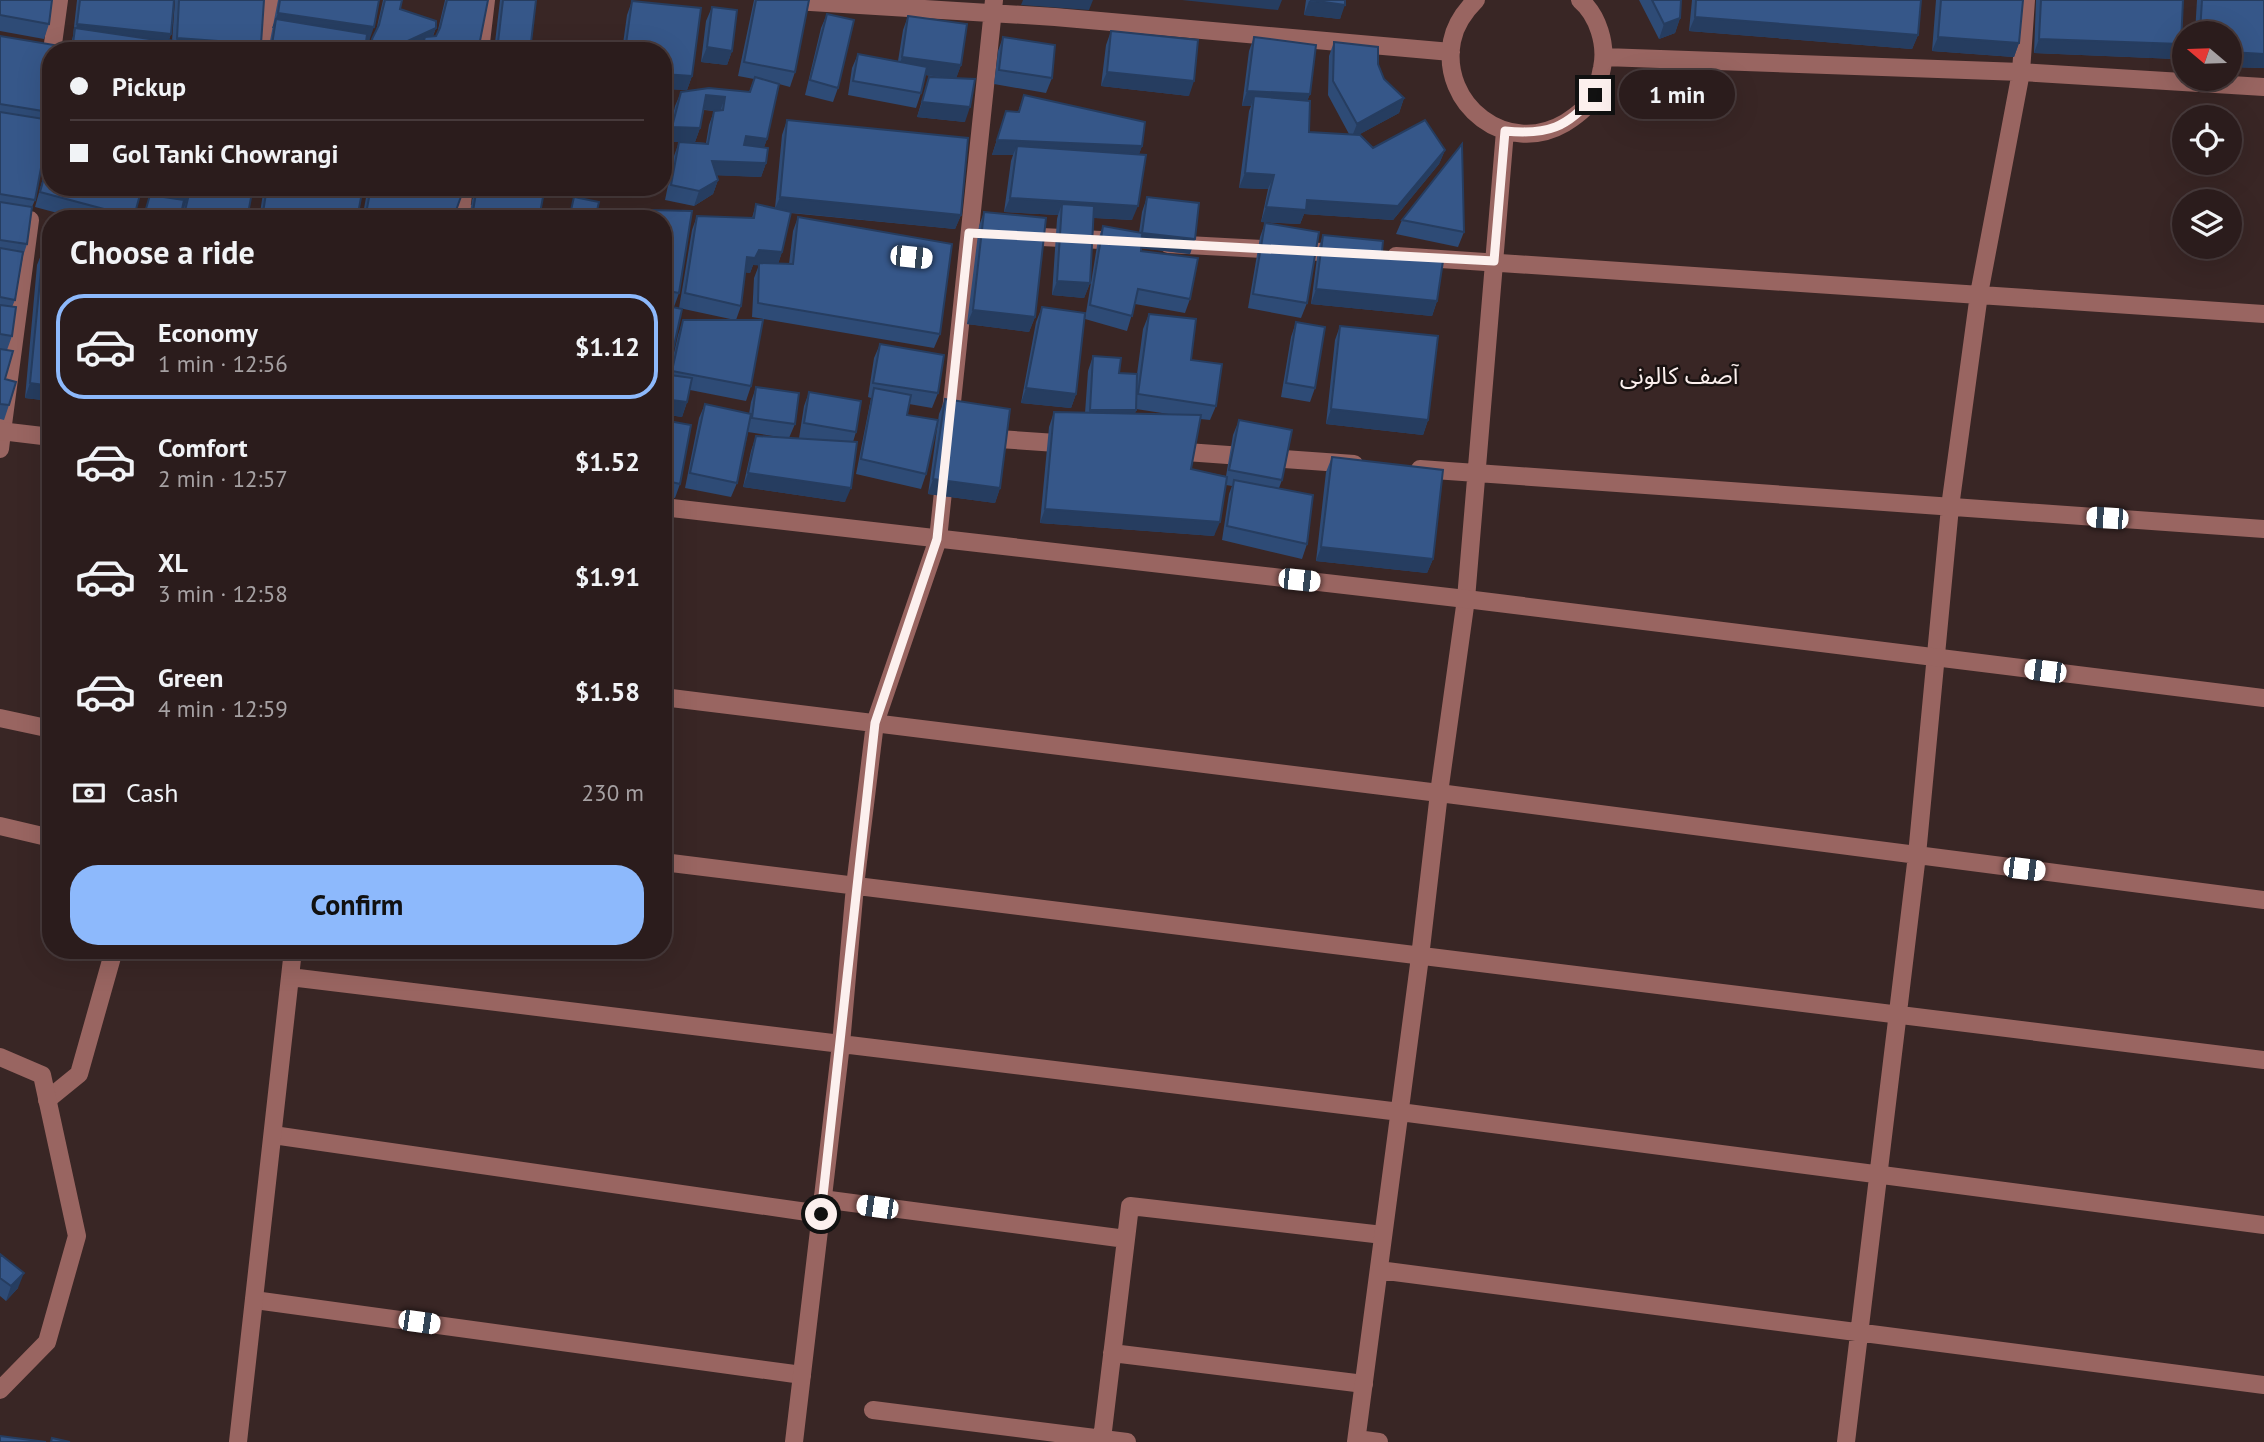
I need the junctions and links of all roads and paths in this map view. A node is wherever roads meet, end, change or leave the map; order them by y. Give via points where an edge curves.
1 (59, 0) edge
2 (272, 0) edge
3 (486, 0) edge
4 (778, 0) edge
5 (1476, 0) edge
6 (1580, 0) edge
7 (2026, 0) edge
8 (993, 6) edge
9 (53, 42) edge
10 (266, 42) edge
11 (481, 42) edge
12 (1451, 52) junction
13 (1604, 57) junction
14 (2021, 72) junction
15 (2264, 87) edge
16 (1505, 131) junction
17 (33, 199) edge
18 (1011, 236) edge
19 (1356, 254) edge
20 (1384, 256) edge
21 (1494, 261) junction
22 (1979, 295) junction
23 (2264, 314) edge
24 (1, 437) edge
25 (42, 437) edge
26 (1088, 445) edge
27 (1157, 450) edge
28 (946, 461) edge
29 (1366, 465) edge
30 (1408, 468) edge
31 (1477, 473) junction
32 (1950, 507) junction
33 (672, 508) edge
34 (2264, 529) edge
35 (937, 539) junction
36 (1466, 599) junction
37 (1936, 657) junction
38 (672, 698) edge
39 (2264, 698) edge
40 (0, 718) edge
41 (875, 723) junction
42 (42, 727) edge
43 (1439, 793) junction
44 (0, 826) edge
45 (42, 836) edge
46 (1917, 855) junction
47 (672, 863) edge
48 (856, 886) junction
49 (2264, 900) edge
50 (1420, 957) junction
51 (111, 959) edge
52 (292, 959) edge
53 (290, 977) junction
54 (1898, 1016) junction
55 (841, 1044) junction
56 (0, 1057) edge
57 (2264, 1060) edge
58 (47, 1100) junction
59 (1399, 1112) junction
60 (273, 1135) junction
61 (1880, 1175) junction
62 (821, 1207) junction
63 (2264, 1225) edge
64 (1383, 1235) junction
65 (1126, 1239) junction
66 (1379, 1270) junction
67 (254, 1300) junction
68 (1860, 1332) junction
69 (1112, 1353) junction
70 (802, 1375) junction
71 (1364, 1384) junction
72 (2264, 1385) edge
73 (0, 1390) edge
74 (873, 1410) dead end
75 (1102, 1439) junction
76 (1357, 1441) edge
77 (238, 1442) edge
78 (794, 1442) edge
79 (1127, 1442) edge
80 (1379, 1442) edge
81 (1846, 1442) edge

1 - 9 street
2 - 10 street
3 - 11 street
4 - 8 street
5 - 12 street via 1463,14
6 - 13 street via 1600,30
7 - 14 street
8 - 12 street
8 - 26 street via 976,234 960,261 949,436
12 - 16 street via 1454,83 1468,107 1481,120
13 - 14 street
13 - 16 street via 1595,95 1578,115 1554,129 1532,134
14 - 15 street
14 - 22 street
16 - 21 street
17 - 24 street
18 - 19 street
20 - 21 street
21 - 22 street
21 - 31 street
22 - 23 street
22 - 32 street
24 - 25 street
27 - 29 street
28 - 35 street
30 - 31 street
31 - 32 street
31 - 36 street
32 - 34 street
32 - 37 street
33 - 35 street
35 - 36 street
35 - 41 street
36 - 37 street
36 - 43 street
37 - 39 street
37 - 46 street
38 - 41 street
40 - 42 street
41 - 43 street
41 - 48 street
43 - 46 street
43 - 50 street
44 - 45 street
46 - 49 street
46 - 54 street
47 - 48 street
48 - 50 street
48 - 55 street
50 - 54 street
50 - 59 street
51 - 58 street via 79,1074
52 - 53 street
53 - 55 street
53 - 60 street
54 - 57 street
54 - 61 street
55 - 59 street
55 - 62 street
56 - 58 street via 42,1076
58 - 73 street via 77,1236 47,1342
59 - 61 street
59 - 64 street
60 - 62 street
60 - 67 street
61 - 63 street
61 - 68 street
62 - 65 street
62 - 70 street
64 - 65 street via 1130,1206
64 - 66 street
65 - 69 street
66 - 68 street
66 - 71 street
67 - 70 street
67 - 77 street
68 - 72 street
68 - 81 street
69 - 71 street
69 - 75 street
70 - 78 street
71 - 76 street
74 - 75 street
75 - 79 street
76 - 80 street

